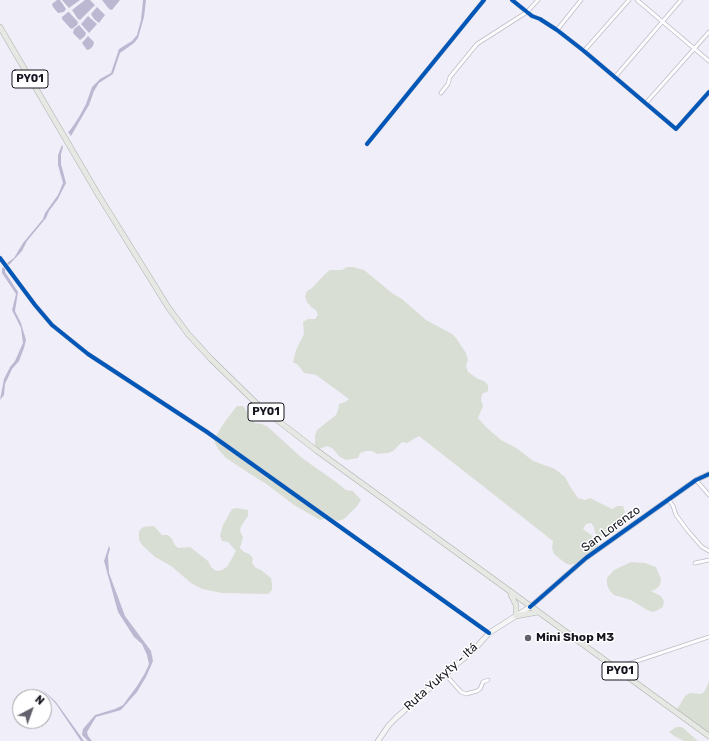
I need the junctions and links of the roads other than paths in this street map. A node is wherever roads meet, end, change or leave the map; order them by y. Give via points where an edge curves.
1 (484, 0) edge
2 (512, 0) edge
3 (538, 0) edge
4 (581, 0) edge
5 (629, 0) edge
6 (637, 0) edge
7 (681, 0) edge
8 (527, 12) junction
9 (662, 22) junction
10 (0, 27) edge
11 (557, 30) junction
12 (709, 32) edge
13 (694, 49) junction
14 (584, 51) junction
15 (709, 61) edge
16 (615, 76) junction
17 (441, 92) dead end
18 (709, 92) edge
19 (646, 103) junction
20 (367, 144) dead end
21 (0, 258) edge
22 (709, 474) edge
23 (696, 480) junction
24 (709, 494) edge
25 (668, 500) junction
26 (709, 551) edge
27 (709, 560) edge
28 (695, 563) dead end
29 (510, 592) junction
30 (530, 607) junction
31 (538, 612) junction
32 (516, 616) junction
33 (489, 633) junction
34 (709, 637) edge
35 (616, 668) junction
36 (445, 674) junction
37 (488, 680) dead end
38 (709, 736) edge
39 (378, 741) edge

1 - 20 street
2 - 8 street
3 - 8 street
4 - 11 street
5 - 14 street
6 - 9 street
7 - 9 street
8 - 11 street
8 - 17 street via 477,44
9 - 13 street
9 - 16 street
10 - 29 highway, PY01 via 71,149 168,307 188,334 242,391 278,421
11 - 14 street
12 - 13 street
13 - 15 street
13 - 19 street
14 - 16 street
16 - 19 street
18 - 19 street via 676,129
21 - 33 street via 52,325 88,354 207,432
22 - 23 street, San Lorenzo
23 - 24 street
23 - 25 street, San Lorenzo
25 - 26 street via 688,531
25 - 30 street, San Lorenzo via 586,558
27 - 28 street
29 - 30 highway, PY01
29 - 32 highway via 516,606
30 - 31 highway, PY01
30 - 32 main road, Ruta Yukyty - Itá
31 - 32 highway
31 - 35 highway, PY01
32 - 33 main road, Ruta Yukyty - Itá
33 - 36 main road, Ruta Yukyty - Itá via 473,651
34 - 35 street
35 - 38 highway, PY01
36 - 37 street via 466,694 477,691 483,682
36 - 39 main road, Ruta Yukyty - Itá via 397,717

